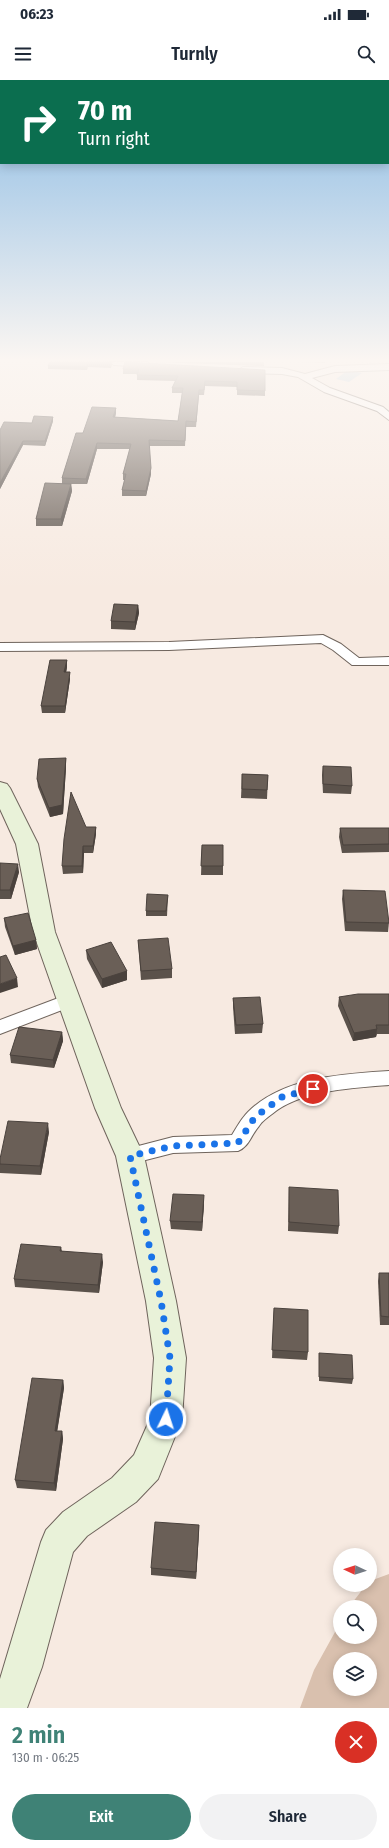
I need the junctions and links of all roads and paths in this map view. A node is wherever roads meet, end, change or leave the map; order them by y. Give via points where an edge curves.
1 (0, 647) edge
2 (389, 661) edge
3 (0, 788) edge
4 (69, 1000) junction
5 (0, 1027) edge
6 (389, 1078) edge
7 (130, 1156) junction
8 (12, 1669) edge
9 (8, 1708) edge

1 - 2 street via 169,646 323,640 356,662
3 - 4 street via 26,844 44,932
4 - 5 street
4 - 7 street via 108,1108
6 - 7 street via 328,1085 282,1097 255,1117 238,1143 173,1146
7 - 8 street via 161,1301 170,1358 166,1419 146,1467 124,1490 74,1524 58,1542
8 - 9 street

